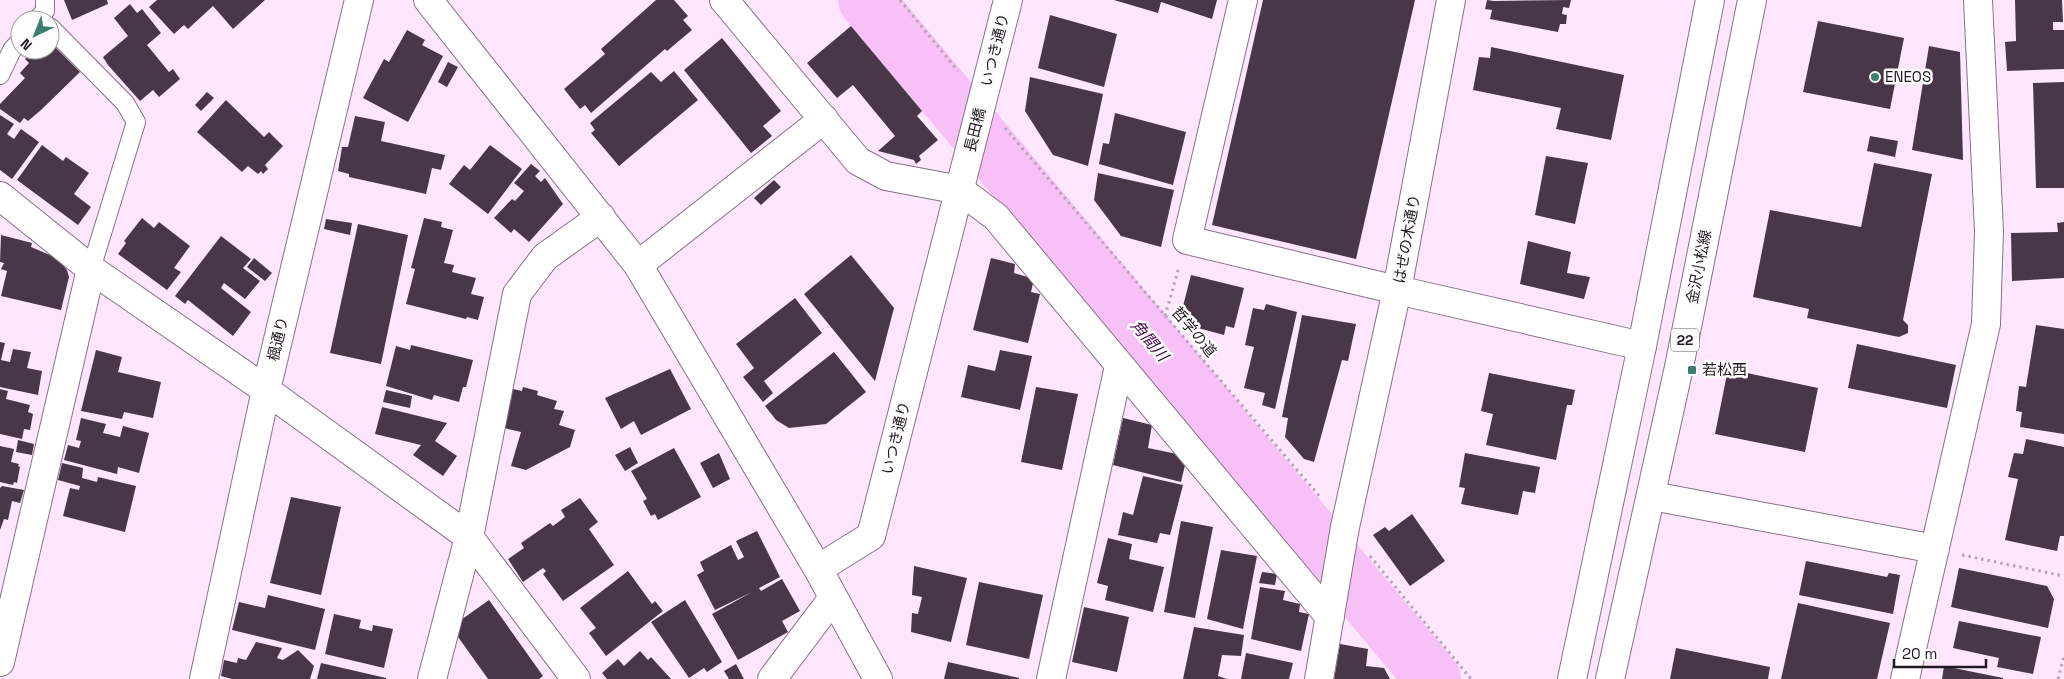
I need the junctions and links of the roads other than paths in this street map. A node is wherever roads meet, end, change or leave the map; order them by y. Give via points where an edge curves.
1 (359, 0) edge
2 (428, 0) edge
3 (724, 0) edge
4 (1008, 0) edge
5 (1243, 0) edge
6 (1450, 0) edge
7 (1710, 0) edge
8 (1752, 0) edge
9 (1978, 0) edge
10 (60, 39) edge
11 (10, 54) edge
12 (0, 75) edge
13 (982, 101) joint
14 (824, 119) junction
15 (968, 159) joint
16 (960, 190) junction
17 (0, 196) edge
18 (601, 218) junction
19 (638, 265) junction
20 (91, 269) junction
21 (1397, 290) junction
22 (1642, 346) junction
23 (1120, 366) junction
24 (266, 390) junction
25 (1652, 496) junction
26 (469, 537) junction
27 (1935, 549) junction
28 (818, 568) junction
29 (833, 598) junction
30 (1332, 606) junction
31 (0, 662) edge
32 (204, 679) edge
33 (432, 679) edge
34 (576, 679) edge
35 (772, 679) edge
36 (878, 679) edge
37 (1051, 679) edge
38 (1319, 679) edge
39 (1572, 679) edge
40 (1610, 679) edge
41 (1905, 679) edge

1 - 24 street, 楓通り
2 - 18 street
3 - 14 street
4 - 13 street, いつき通り
5 - 21 street via 1187,240
6 - 21 street, はぜの木通り
7 - 22 street
8 - 25 street, 金沢小松線 / 22
9 - 27 street via 1989,231 1986,324
10 - 20 lane via 125,103 136,122
11 - 12 lane
13 - 15 street, 長田橋
14 - 16 street via 858,161 886,176
14 - 19 street
15 - 16 street, いつき通り
16 - 23 street via 996,217
16 - 28 street, いつき通り via 871,536
17 - 20 street
18 - 19 street
18 - 26 street via 545,258 516,294
19 - 28 street
20 - 24 street
20 - 31 street
21 - 22 street, はぜの木通り
21 - 30 street via 1344,534
22 - 39 street
23 - 30 street
23 - 37 street
24 - 26 street
24 - 32 street, 楓通り
25 - 27 street
25 - 40 street, 金沢小松線 / 22
26 - 33 street
26 - 34 street
27 - 41 street
28 - 29 street
29 - 35 street
29 - 36 street
30 - 38 street

